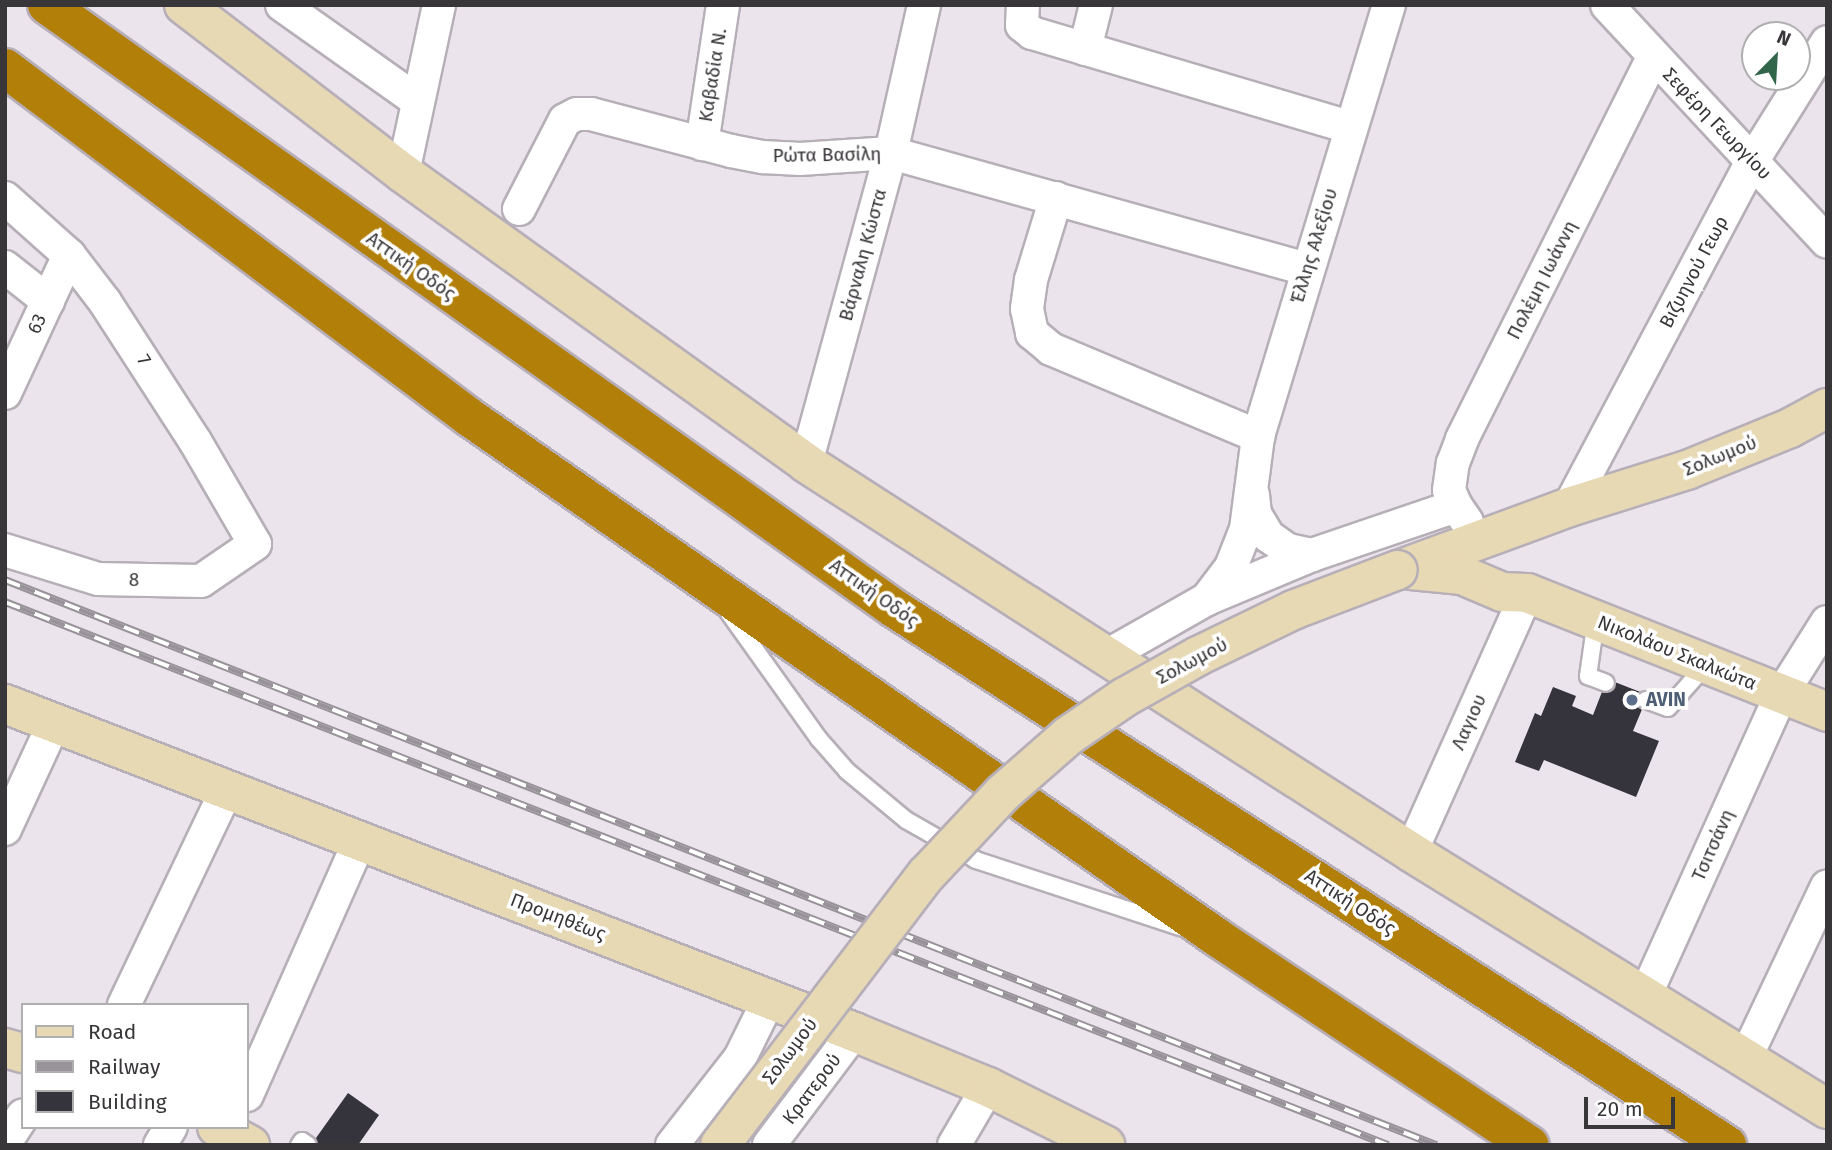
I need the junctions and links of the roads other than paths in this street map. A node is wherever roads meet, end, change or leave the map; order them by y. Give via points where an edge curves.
1 (47, 5) edge
2 (184, 5) edge
3 (282, 5) edge
4 (439, 5) edge
5 (723, 5) edge
6 (924, 5) edge
7 (1023, 5) edge
8 (1096, 5) edge
9 (1389, 5) edge
10 (1612, 7) edge
11 (1827, 42) edge
12 (1085, 49) junction
13 (1653, 57) junction
14 (5, 68) edge
15 (416, 100) junction
16 (1350, 127) junction
17 (702, 144) junction
18 (891, 153) junction
19 (1753, 160) junction
20 (403, 173) junction
21 (5, 198) edge
22 (1056, 198) junction
23 (519, 209) dead end
24 (1827, 242) edge
25 (69, 255) junction
26 (5, 267) edge
27 (1307, 269) junction
28 (48, 301) junction
29 (5, 393) edge
30 (1827, 408) edge
31 (1258, 436) junction
32 (806, 463) junction
33 (1252, 490) junction
34 (1456, 506) junction
35 (1569, 507) junction
36 (1480, 541) junction
37 (255, 544) joint
38 (5, 550) edge
39 (1312, 555) junction
40 (1398, 570) junction
41 (707, 583) junction
42 (1527, 593) junction
43 (1206, 599) junction
44 (1595, 620) junction
45 (1827, 622) edge
46 (1105, 657) junction
47 (1707, 665) junction
48 (1606, 683) dead end
49 (1781, 695) junction
50 (1646, 699) dead end
51 (5, 704) edge
52 (1827, 712) edge
53 (54, 723) junction
54 (227, 789) junction
55 (5, 830) edge
56 (360, 840) junction
57 (952, 848) junction
58 (1411, 852) junction
59 (1827, 886) edge
60 (1218, 938) junction
61 (1645, 996) junction
62 (769, 999) junction
63 (125, 1003) edge
64 (855, 1032) junction
65 (1745, 1059) junction
66 (988, 1087) junction
67 (248, 1093) edge
68 (1827, 1109) edge
69 (21, 1118) edge
70 (170, 1129) edge
71 (1086, 1141) edge
72 (5, 1143) edge
73 (160, 1145) edge
74 (299, 1145) edge
75 (308, 1145) edge
76 (672, 1145) edge
77 (720, 1145) edge
78 (769, 1145) edge
79 (954, 1145) edge
80 (1530, 1145) edge
81 (1727, 1145) edge

1 - 81 highway, Αττική Οδός via 895,609
2 - 20 street
3 - 15 street
4 - 15 street
5 - 17 street, Καβαδία Ν.
6 - 18 street, Βάρναλη Κώστα
7 - 12 street via 1022,25 1032,33
8 - 12 street
9 - 16 street, Έλλης Αλεξίου
10 - 13 street, Σεφέρη Γεωργίου
11 - 19 street, Βιζυηνού Γεωρ
12 - 16 street
13 - 19 street, Σεφέρη Γεωργίου
13 - 34 street, Πολέμη Ιωάννη via 1462,439 1452,463 1449,490
14 - 41 highway via 469,417
15 - 20 street
16 - 27 street, Έλλης Αλεξίου
17 - 18 street, Ρώτα Βασίλη via 763,157 800,159
17 - 23 street, Ρώτα Βασίλη via 592,114 577,114 565,120 557,132
18 - 22 street, Ρώτα Βασίλη
18 - 32 street, Βάρναλη Κώστα
19 - 24 street, Σεφέρη Γεωργίου
19 - 35 street, Βιζυηνού Γεωρ
20 - 32 street
21 - 25 street, 7
22 - 27 street, Ρώτα Βασίλη
22 - 31 street via 1031,280 1027,309 1032,332 1051,349
25 - 28 street, 63
25 - 37 street, 7 via 135,345
26 - 28 street
27 - 31 street, Έλλης Αλεξίου
28 - 29 street, 63
30 - 35 street, Σολωμού via 1687,470
31 - 33 street, Έλλης Αλεξίου
32 - 46 street
33 - 39 street, Έλλης Αλεξίου via 1255,514 1268,536 1288,550
33 - 43 street, Έλλης Αλεξίου via 1246,529 1236,554
34 - 36 street
34 - 39 street
35 - 36 street, Σολωμού
36 - 40 street, Σολωμού
36 - 42 street via 1518,577
37 - 38 street, 8 via 201,581 98,579
39 - 43 street
40 - 42 street, Νικολάου Σκαλκώτα via 1462,575 1502,592
40 - 57 street, Σολωμού, bridge via 1293,610 1125,697 1068,736 1003,793
41 - 57 lane via 796,709 847,771 906,820
41 - 60 highway
42 - 44 street, Νικολάου Σκαλκώτα
42 - 58 street, Λαγιου
43 - 46 street
44 - 47 street, Νικολάου Σκαλκώτα
44 - 48 lane via 1588,676
45 - 49 street, Τσιτσάνη
46 - 58 street
47 - 49 street, Νικολάου Σκαλκώτα
47 - 50 lane via 1668,708
49 - 52 street, Νικολάου Σκαλκώτα
49 - 61 street, Τσιτσάνη
51 - 53 street, Προμηθέως
53 - 54 street, Προμηθέως
53 - 55 street
54 - 56 street, Προμηθέως
54 - 63 street
56 - 62 street, Προμηθέως
56 - 67 street
57 - 60 lane via 1015,875
57 - 77 street, Σολωμού, bridge via 849,972
58 - 61 street
59 - 65 street
60 - 80 highway
61 - 65 street
62 - 64 street, Προμηθέως
62 - 76 street via 740,1058
64 - 66 street, Προμηθέως
64 - 78 street, Κρατερού
65 - 68 street
66 - 71 street, Προμηθέως
66 - 79 street
69 - 72 street
70 - 73 street
74 - 75 lane via 302,1141

